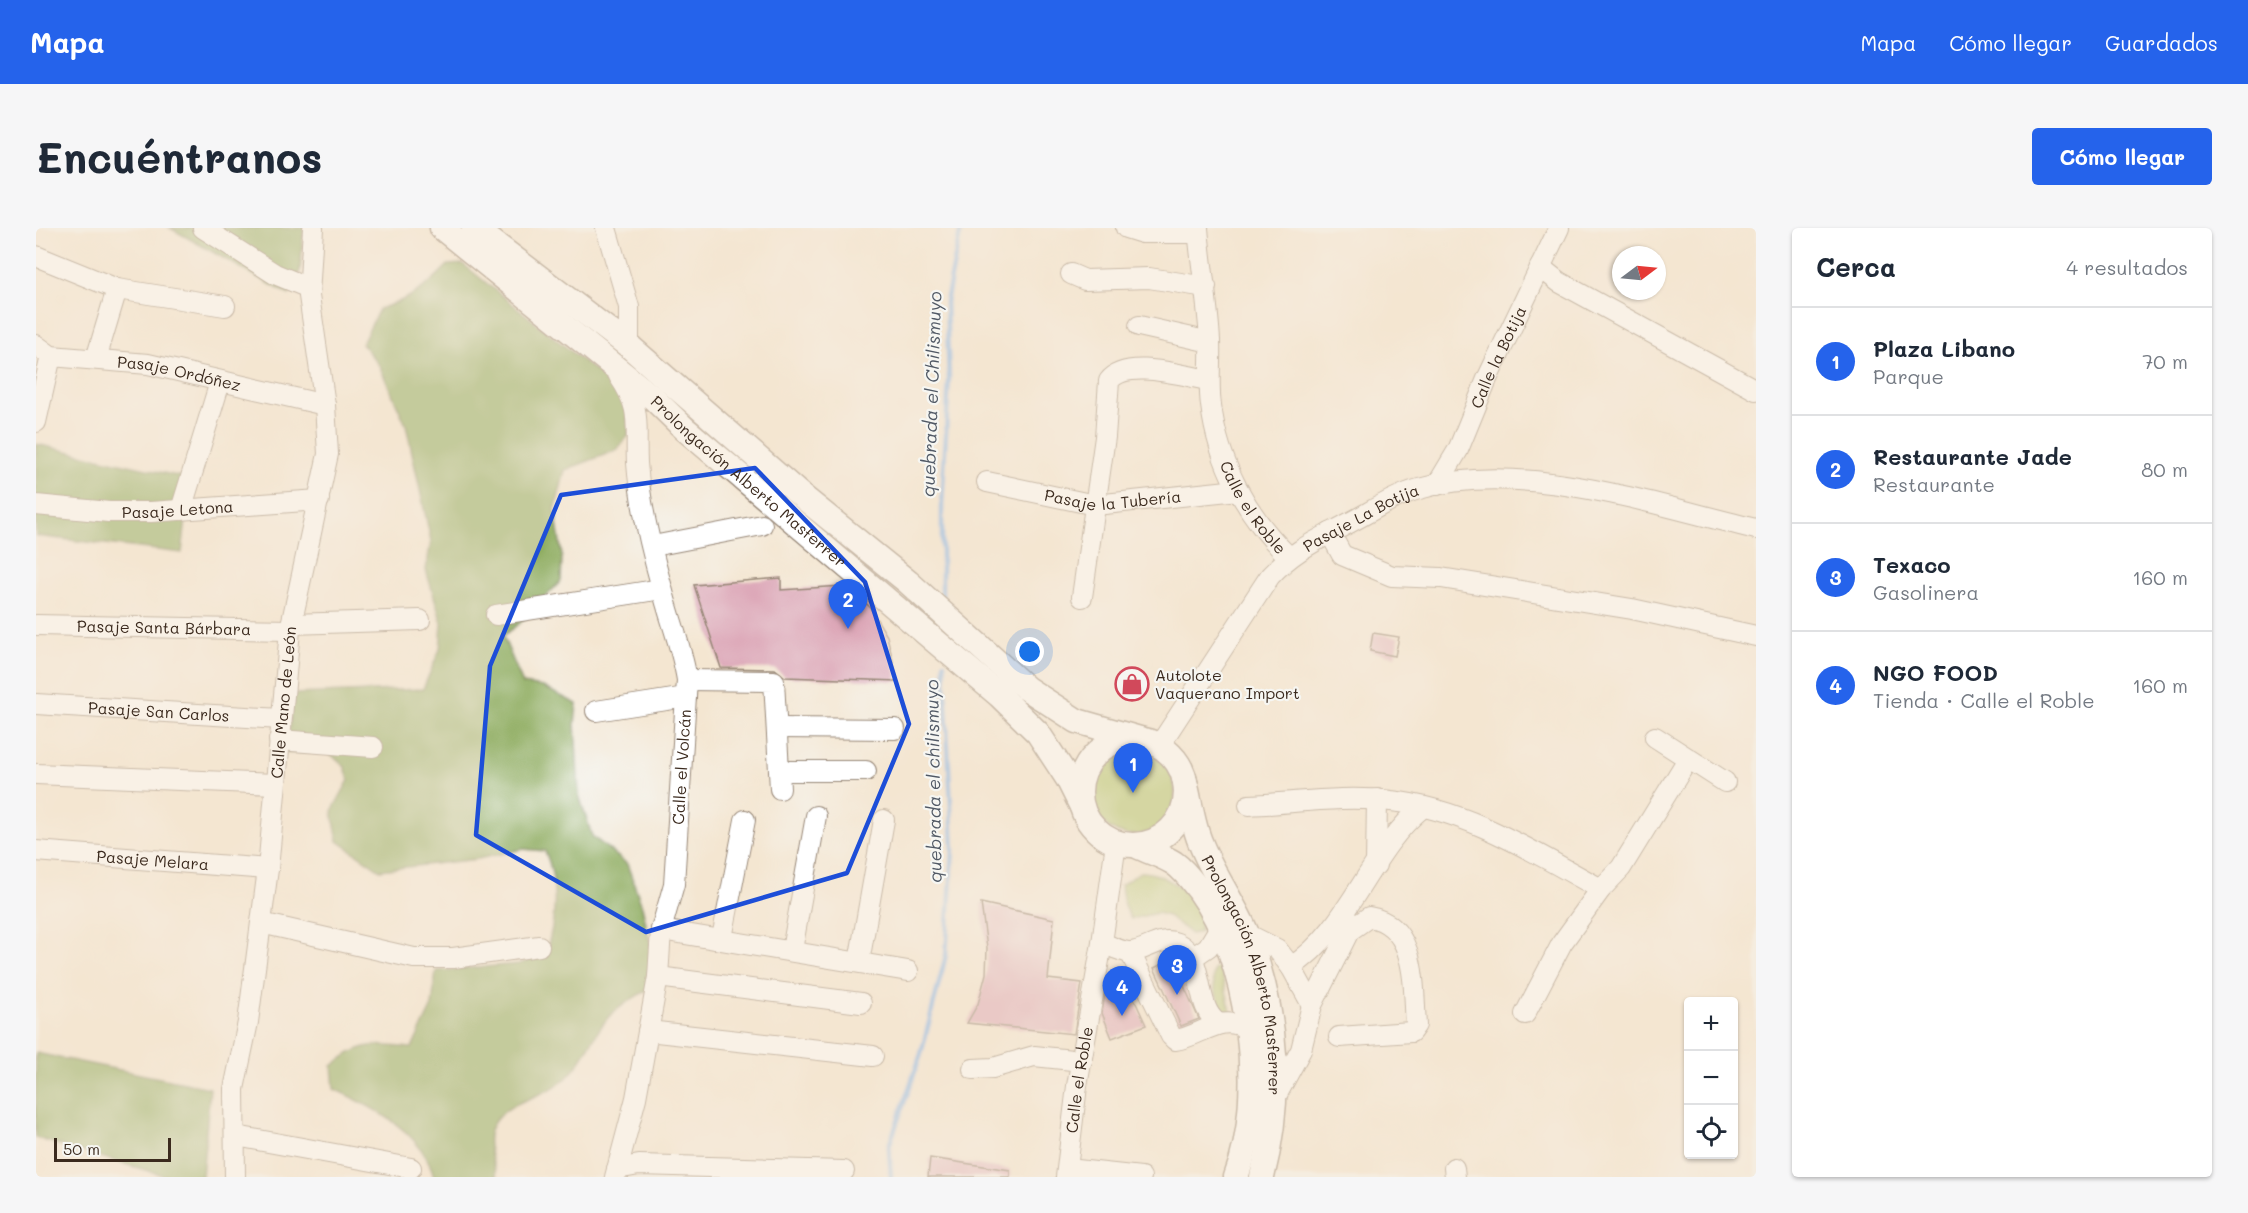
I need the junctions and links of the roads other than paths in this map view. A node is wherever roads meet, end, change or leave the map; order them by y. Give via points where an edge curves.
1 (203, 228) edge
2 (313, 228) edge
3 (442, 228) edge
4 (474, 228) edge
5 (606, 228) edge
6 (1126, 228) edge
7 (1559, 228) edge
8 (1198, 230) edge
9 (36, 256) edge
10 (1540, 267) junction
11 (1071, 274) dead end
12 (1206, 287) junction
13 (309, 288) junction
14 (117, 289) junction
15 (225, 306) dead end
16 (1139, 326) dead end
17 (1210, 342) junction
18 (629, 346) junction
19 (44, 351) edge
20 (96, 359) junction
21 (611, 363) junction
22 (1209, 381) junction
23 (220, 382) junction
24 (1756, 390) edge
25 (325, 405) junction
26 (36, 422) edge
27 (987, 482) dead end
28 (1437, 485) junction
29 (1239, 490) junction
30 (319, 500) junction
31 (36, 505) edge
32 (1095, 505) junction
33 (181, 510) junction
34 (762, 525) dead end
35 (1756, 529) edge
36 (1330, 533) junction
37 (653, 546) junction
38 (1288, 556) junction
39 (662, 590) junction
40 (1082, 597) dead end
41 (496, 615) dead end
42 (420, 620) dead end
43 (36, 625) edge
44 (291, 627) junction
45 (1756, 636) edge
46 (687, 689) junction
47 (36, 704) edge
48 (596, 711) dead end
49 (281, 719) junction
50 (777, 728) junction
51 (895, 729) dead end
52 (1655, 737) dead end
53 (279, 740) junction
54 (1149, 742) junction
55 (373, 747) dead end
56 (1688, 759) junction
57 (866, 771) dead end
58 (36, 774) edge
59 (1184, 778) junction
60 (1725, 782) dead end
61 (274, 784) junction
62 (1377, 799) junction
63 (1081, 805) junction
64 (1249, 805) dead end
65 (1422, 808) junction
66 (816, 816) dead end
67 (745, 820) dead end
68 (884, 820) dead end
69 (1126, 845) junction
70 (36, 851) edge
71 (1376, 865) junction
72 (268, 869) junction
73 (1600, 889) junction
74 (1346, 909) junction
75 (261, 923) junction
76 (1220, 927) junction
77 (661, 930) junction
78 (1349, 931) junction
79 (1247, 934) junction
80 (722, 938) junction
81 (1102, 943) junction
82 (539, 946) dead end
83 (792, 950) junction
84 (1130, 952) junction
85 (1192, 958) junction
86 (859, 962) junction
87 (1291, 968) junction
88 (908, 971) dead end
89 (658, 977) junction
90 (861, 1003) dead end
91 (1312, 1005) junction
92 (1525, 1014) dead end
93 (1218, 1023) junction
94 (1247, 1029) junction
95 (648, 1031) junction
96 (1339, 1038) dead end
97 (873, 1056) dead end
98 (1082, 1061) junction
99 (973, 1069) dead end
100 (1275, 1098) junction
101 (236, 1136) junction
102 (411, 1168) dead end
103 (844, 1171) dead end
104 (616, 1173) edge
105 (1067, 1173) edge
106 (235, 1177) edge
107 (1140, 1177) edge
108 (1236, 1177) edge
109 (1262, 1177) edge

1 - 13 street via 275,274
2 - 13 street, Calle Mano de León
3 - 21 main road, Prolongación Alberto Masferrer via 496,275
4 - 18 main road, Prolongación Alberto Masferrer
5 - 18 street via 629,307
6 - 8 street via 1142,233
7 - 10 street, Calle la Botija
8 - 12 street, Calle el Roble
9 - 14 street
10 - 24 street via 1559,282
10 - 28 street, Calle la Botija via 1458,450
11 - 12 street via 1085,280 1149,278
12 - 17 street, Calle el Roble
13 - 25 street, Calle Mano de León
14 - 15 street
14 - 20 street
16 - 17 street
17 - 22 street, Calle el Roble
18 - 54 main road, Prolongación Alberto Masferrer via 798,493 908,582 1026,688 1077,721
19 - 20 street, Pasaje Ordóñez
19 - 26 street
20 - 23 street, Pasaje Ordóñez via 148,364
21 - 37 street, Calle el Volcán via 637,410 640,493
21 - 63 main road, Prolongación Alberto Masferrer via 999,694 1038,733
22 - 29 street, Calle el Roble via 1211,407 1225,462
22 - 32 street via 1131,368 1114,374 1109,381
23 - 25 street, Pasaje Ordóñez
23 - 33 street
25 - 30 street, Calle Mano de León via 328,454
27 - 32 street, Pasaje la Tubería
28 - 35 street, Pasaje La Botija via 1516,479 1571,485
28 - 36 street, Pasaje La Botija via 1403,494
29 - 32 street, Pasaje la Tubería
29 - 38 street, Calle el Roble via 1251,513
30 - 33 street, Pasaje Letona
30 - 44 street, Calle Mano de León
31 - 33 street, Pasaje Letona via 109,512
32 - 40 street
34 - 37 street
36 - 38 street, Pasaje La Botija
36 - 45 street via 1341,555 1392,576 1441,578 1632,609
37 - 39 street, Calle el Volcán
38 - 54 street, Calle el Roble
39 - 41 street
39 - 46 street, Calle el Volcán via 683,654
42 - 44 street, Pasaje Santa Bárbara
43 - 44 street, Pasaje Santa Bárbara
44 - 49 street, Calle Mano de León
46 - 48 street
46 - 50 street via 774,681
46 - 77 street, Calle el Volcán via 674,884
47 - 49 street, Pasaje San Carlos
49 - 53 street, Calle Mano de León
50 - 51 street
50 - 57 street via 780,780
52 - 56 street
53 - 55 street
53 - 61 street, Calle Mano de León
54 - 59 main road via 1175,759
54 - 63 main road via 1119,741 1093,757 1083,774
56 - 60 street
56 - 73 street via 1621,868
58 - 61 street
59 - 69 main road via 1184,809 1174,828 1157,840
59 - 79 main road, Prolongación Alberto Masferrer via 1200,843
61 - 72 street, Calle Mano de León
62 - 64 street
62 - 65 street
62 - 71 street
63 - 69 main road via 1090,824
65 - 71 street
65 - 73 street via 1500,833
66 - 83 street
67 - 80 street
68 - 86 street
69 - 76 main road, Prolongación Alberto Masferrer via 1175,864 1206,900
69 - 81 street, Calle el Roble
70 - 72 street, Pasaje Melara
71 - 74 street
72 - 75 street, Calle Mano de León
73 - 92 street via 1562,943
74 - 78 street
74 - 87 street via 1318,945
75 - 82 street via 414,958 453,958
75 - 101 street, Calle Mano de León via 248,1022 234,1089
76 - 85 street via 1208,946
76 - 94 main road, Prolongación Alberto Masferrer via 1242,986
77 - 80 street
77 - 89 street, Calle el Volcán
78 - 91 street
78 - 96 street via 1369,918 1381,919 1401,936 1411,963 1416,1025 1411,1032
79 - 87 street via 1277,949
79 - 100 main road, Prolongación Alberto Masferrer via 1268,1000
80 - 83 street
81 - 84 street
81 - 98 street, Calle el Roble
83 - 86 street
84 - 85 street via 1170,941 1179,944
84 - 93 street via 1175,1040
85 - 93 street via 1210,1015
86 - 88 street
87 - 91 street
89 - 90 street
89 - 95 street, Calle el Volcán
91 - 100 street via 1301,1050
93 - 94 street via 1239,1024
94 - 108 main road, Prolongación Alberto Masferrer via 1250,1106
95 - 97 street
95 - 104 street, Calle el Volcán via 636,1098
98 - 99 street via 1034,1056 999,1067
98 - 105 street, Calle el Roble
100 - 109 main road, Prolongación Alberto Masferrer
101 - 102 street
101 - 106 street, Calle Mano de León
103 - 104 street via 639,1165
105 - 107 street

